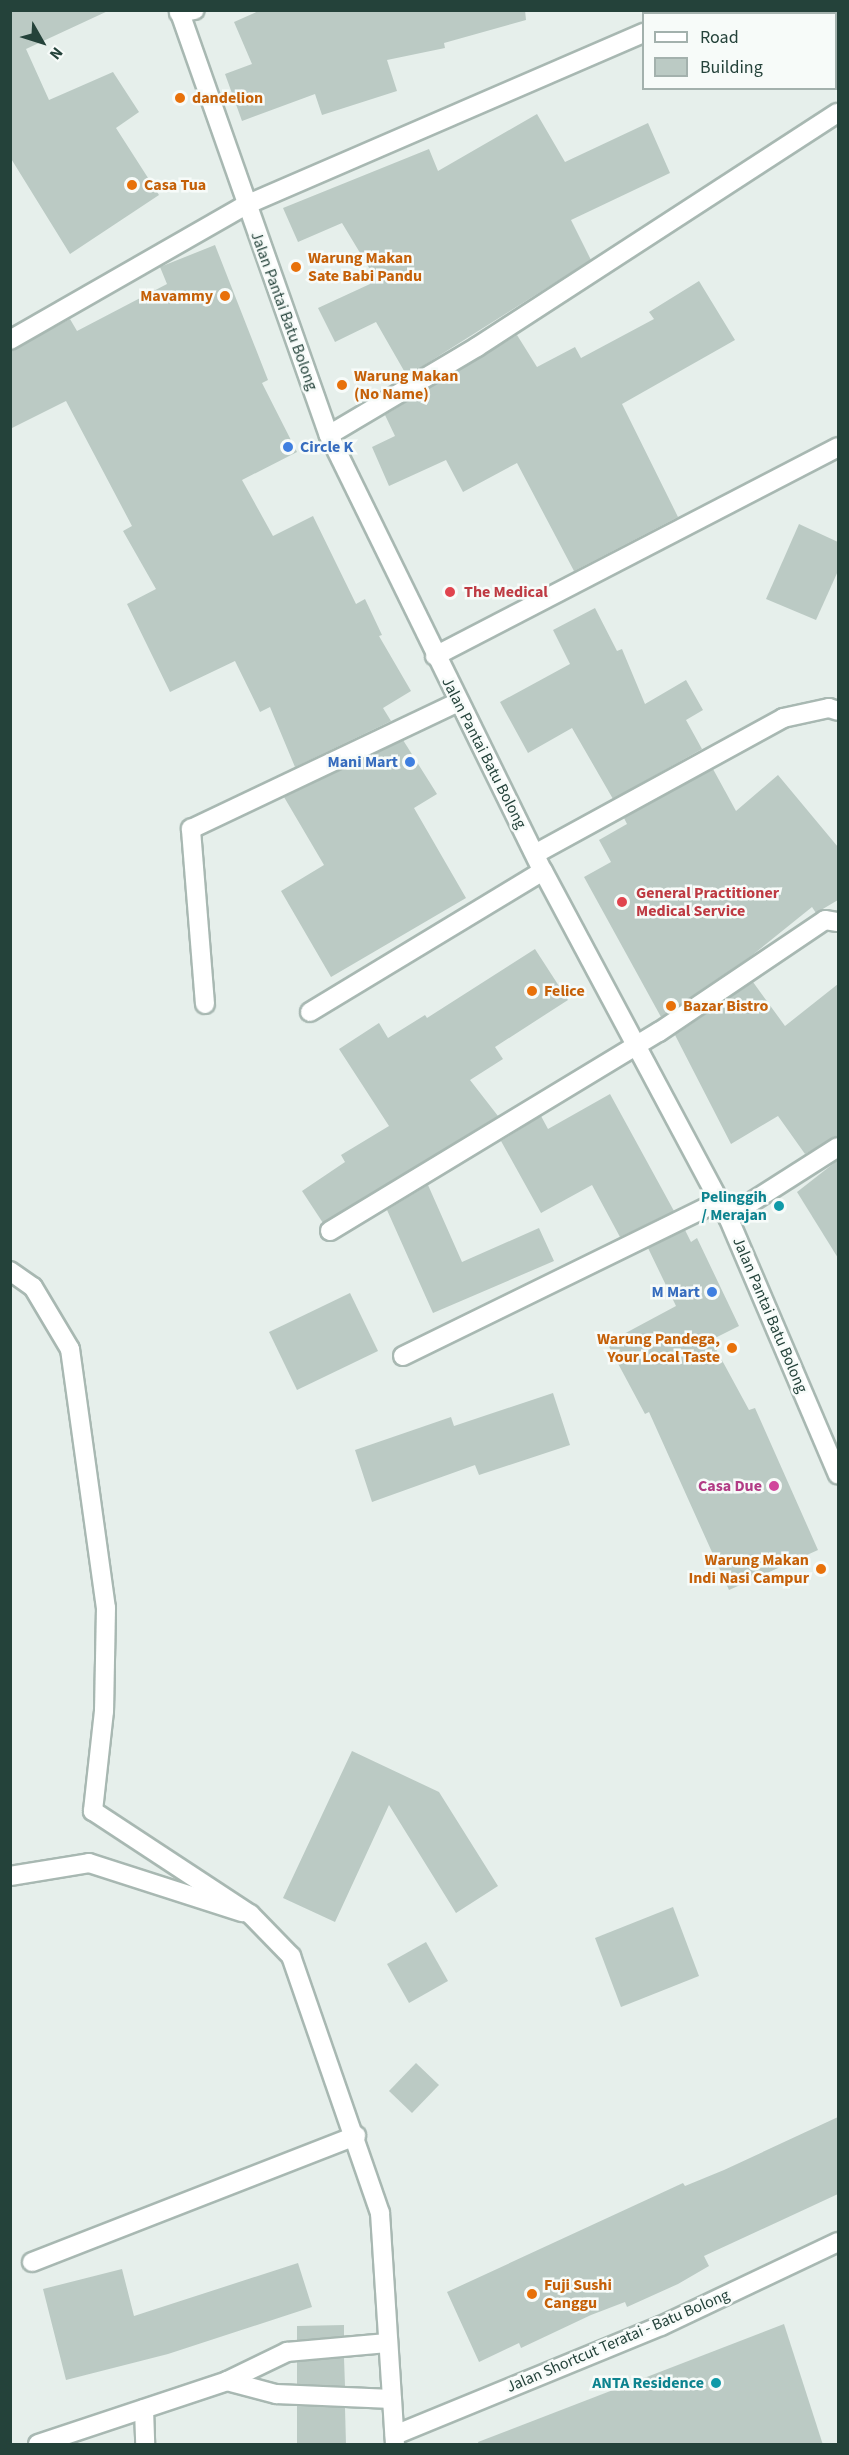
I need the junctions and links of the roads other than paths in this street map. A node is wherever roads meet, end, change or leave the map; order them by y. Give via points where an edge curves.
1 (184, 12) edge
2 (642, 34) edge
3 (838, 113) edge
4 (246, 205) junction
5 (10, 340) edge
6 (329, 435) junction
7 (838, 447) edge
8 (435, 656) junction
9 (458, 702) junction
10 (838, 711) edge
11 (535, 854) junction
12 (543, 872) junction
13 (838, 922) edge
14 (205, 1004) dead end
15 (310, 1012) dead end
16 (639, 1043) junction
17 (838, 1147) edge
18 (719, 1201) junction
19 (728, 1217) junction
20 (330, 1231) dead end
21 (10, 1271) edge
22 (403, 1356) dead end
23 (838, 1475) edge
24 (10, 1876) edge
25 (250, 1914) junction
26 (356, 2136) junction
27 (838, 2242) edge
28 (32, 2262) dead end
29 (387, 2343) junction
30 (227, 2381) junction
31 (392, 2399) junction
32 (144, 2409) junction
33 (395, 2440) edge
34 (38, 2445) edge
35 (145, 2445) edge

1 - 4 street, Jalan Pantai Batu Bolong
2 - 4 street
3 - 6 street via 477,347
4 - 5 street
4 - 6 street, Jalan Pantai Batu Bolong
6 - 8 street, Jalan Pantai Batu Bolong
7 - 8 street
8 - 9 street, Jalan Pantai Batu Bolong
9 - 11 street, Jalan Pantai Batu Bolong
9 - 14 street via 191,829
10 - 11 street via 830,708 783,718
11 - 12 street, Jalan Pantai Batu Bolong
12 - 15 street
12 - 16 street, Jalan Pantai Batu Bolong
13 - 16 street via 825,920
16 - 18 street, Jalan Pantai Batu Bolong
16 - 20 street
17 - 19 street
18 - 19 street, Jalan Pantai Batu Bolong
18 - 22 street
19 - 23 street, Jalan Pantai Batu Bolong
21 - 25 street via 33,1287 70,1349 106,1608 104,1711 93,1811
24 - 25 street via 89,1863
25 - 26 street via 291,1956
26 - 28 street
26 - 29 street via 380,2213
27 - 33 street, Jalan Shortcut Teratai - Batu Bolong via 661,2326
29 - 30 street via 288,2352
29 - 31 street
30 - 31 street via 276,2394
30 - 32 street
31 - 33 street
32 - 34 street
32 - 35 street

